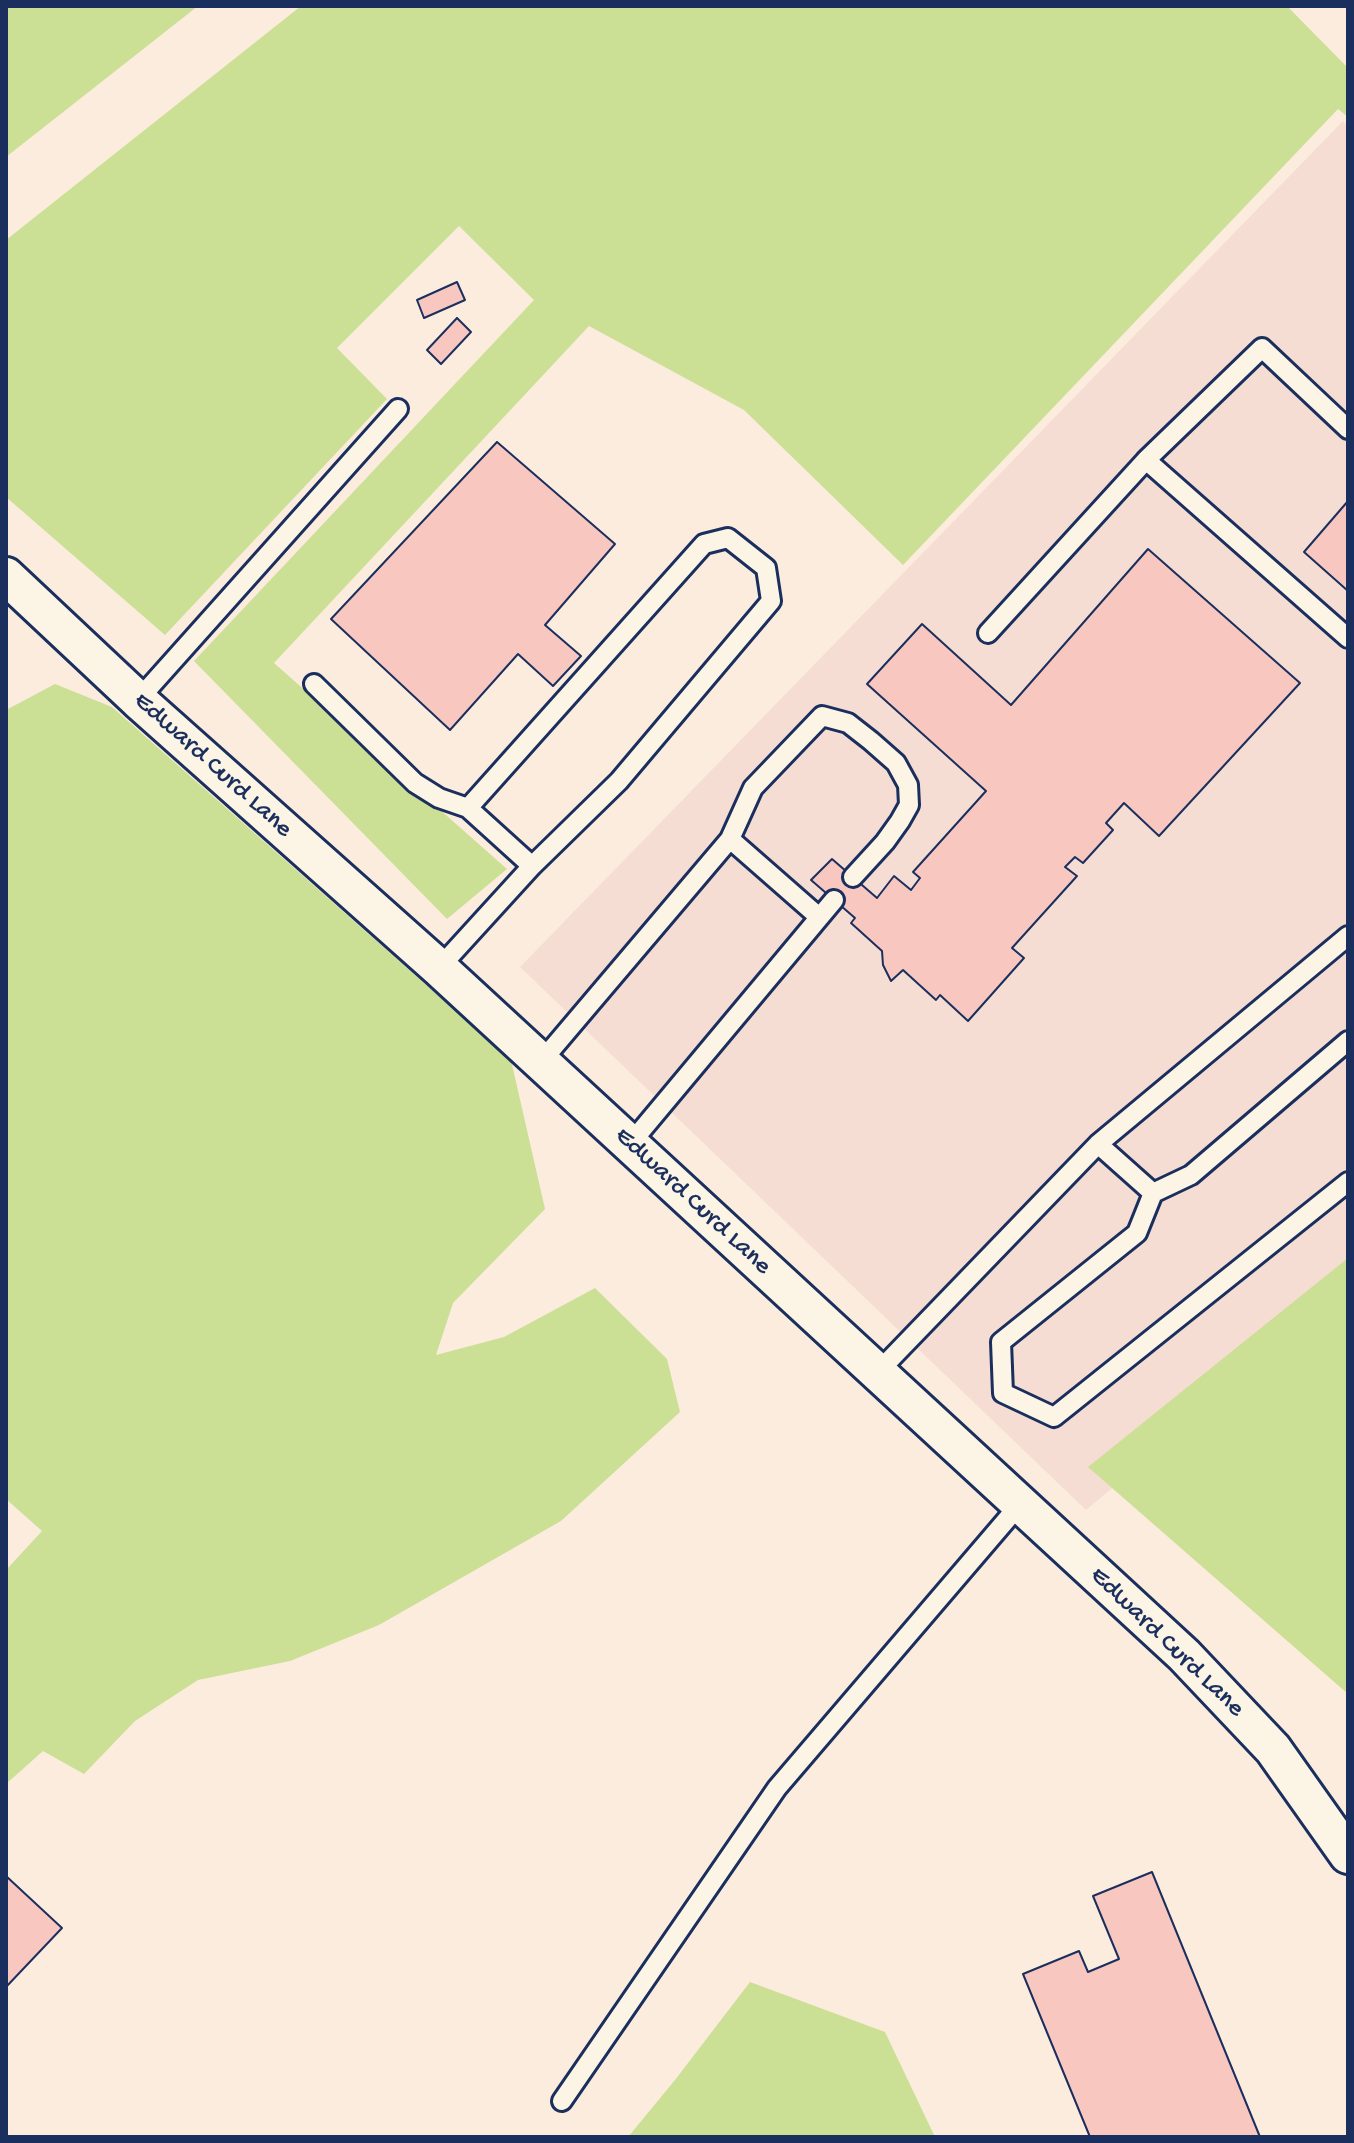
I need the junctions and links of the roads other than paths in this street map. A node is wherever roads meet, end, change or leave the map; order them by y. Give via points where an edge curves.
1 (398, 409) dead end
2 (1348, 429) edge
3 (1146, 460) junction
4 (9, 586) edge
5 (988, 633) dead end
6 (1348, 638) edge
7 (314, 684) dead end
8 (138, 700) junction
9 (468, 808) junction
10 (730, 839) junction
11 (532, 866) junction
12 (853, 877) dead end
13 (834, 900) dead end
14 (819, 917) junction
15 (1348, 936) edge
16 (439, 968) junction
17 (1348, 1041) edge
18 (540, 1063) junction
19 (630, 1144) junction
20 (1098, 1144) junction
21 (1348, 1182) edge
22 (1153, 1193) junction
23 (877, 1373) junction
24 (1020, 1504) junction
25 (1348, 1855) edge
26 (562, 2101) dead end

1 - 8 lane
2 - 3 lane via 1262,348
3 - 5 lane
3 - 6 lane
4 - 8 street, Edward Curd Lane
7 - 9 lane via 415,783
8 - 16 street, Edward Curd Lane
9 - 11 lane
9 - 11 lane via 704,544 728,538 766,568 771,601 619,781
10 - 12 lane via 753,788 822,716 848,723 896,763 908,785 909,805
10 - 14 lane
10 - 18 lane
11 - 16 lane
13 - 14 lane
14 - 19 lane
15 - 20 lane
16 - 18 street, Edward Curd Lane
17 - 22 lane via 1191,1175
18 - 19 street, Edward Curd Lane
19 - 23 street, Edward Curd Lane
20 - 22 lane
20 - 23 lane
21 - 22 lane via 1054,1417 1003,1393 1001,1342 1137,1233
23 - 24 street, Edward Curd Lane
24 - 25 street, Edward Curd Lane via 1184,1655 1273,1749
24 - 26 lane via 777,1788

